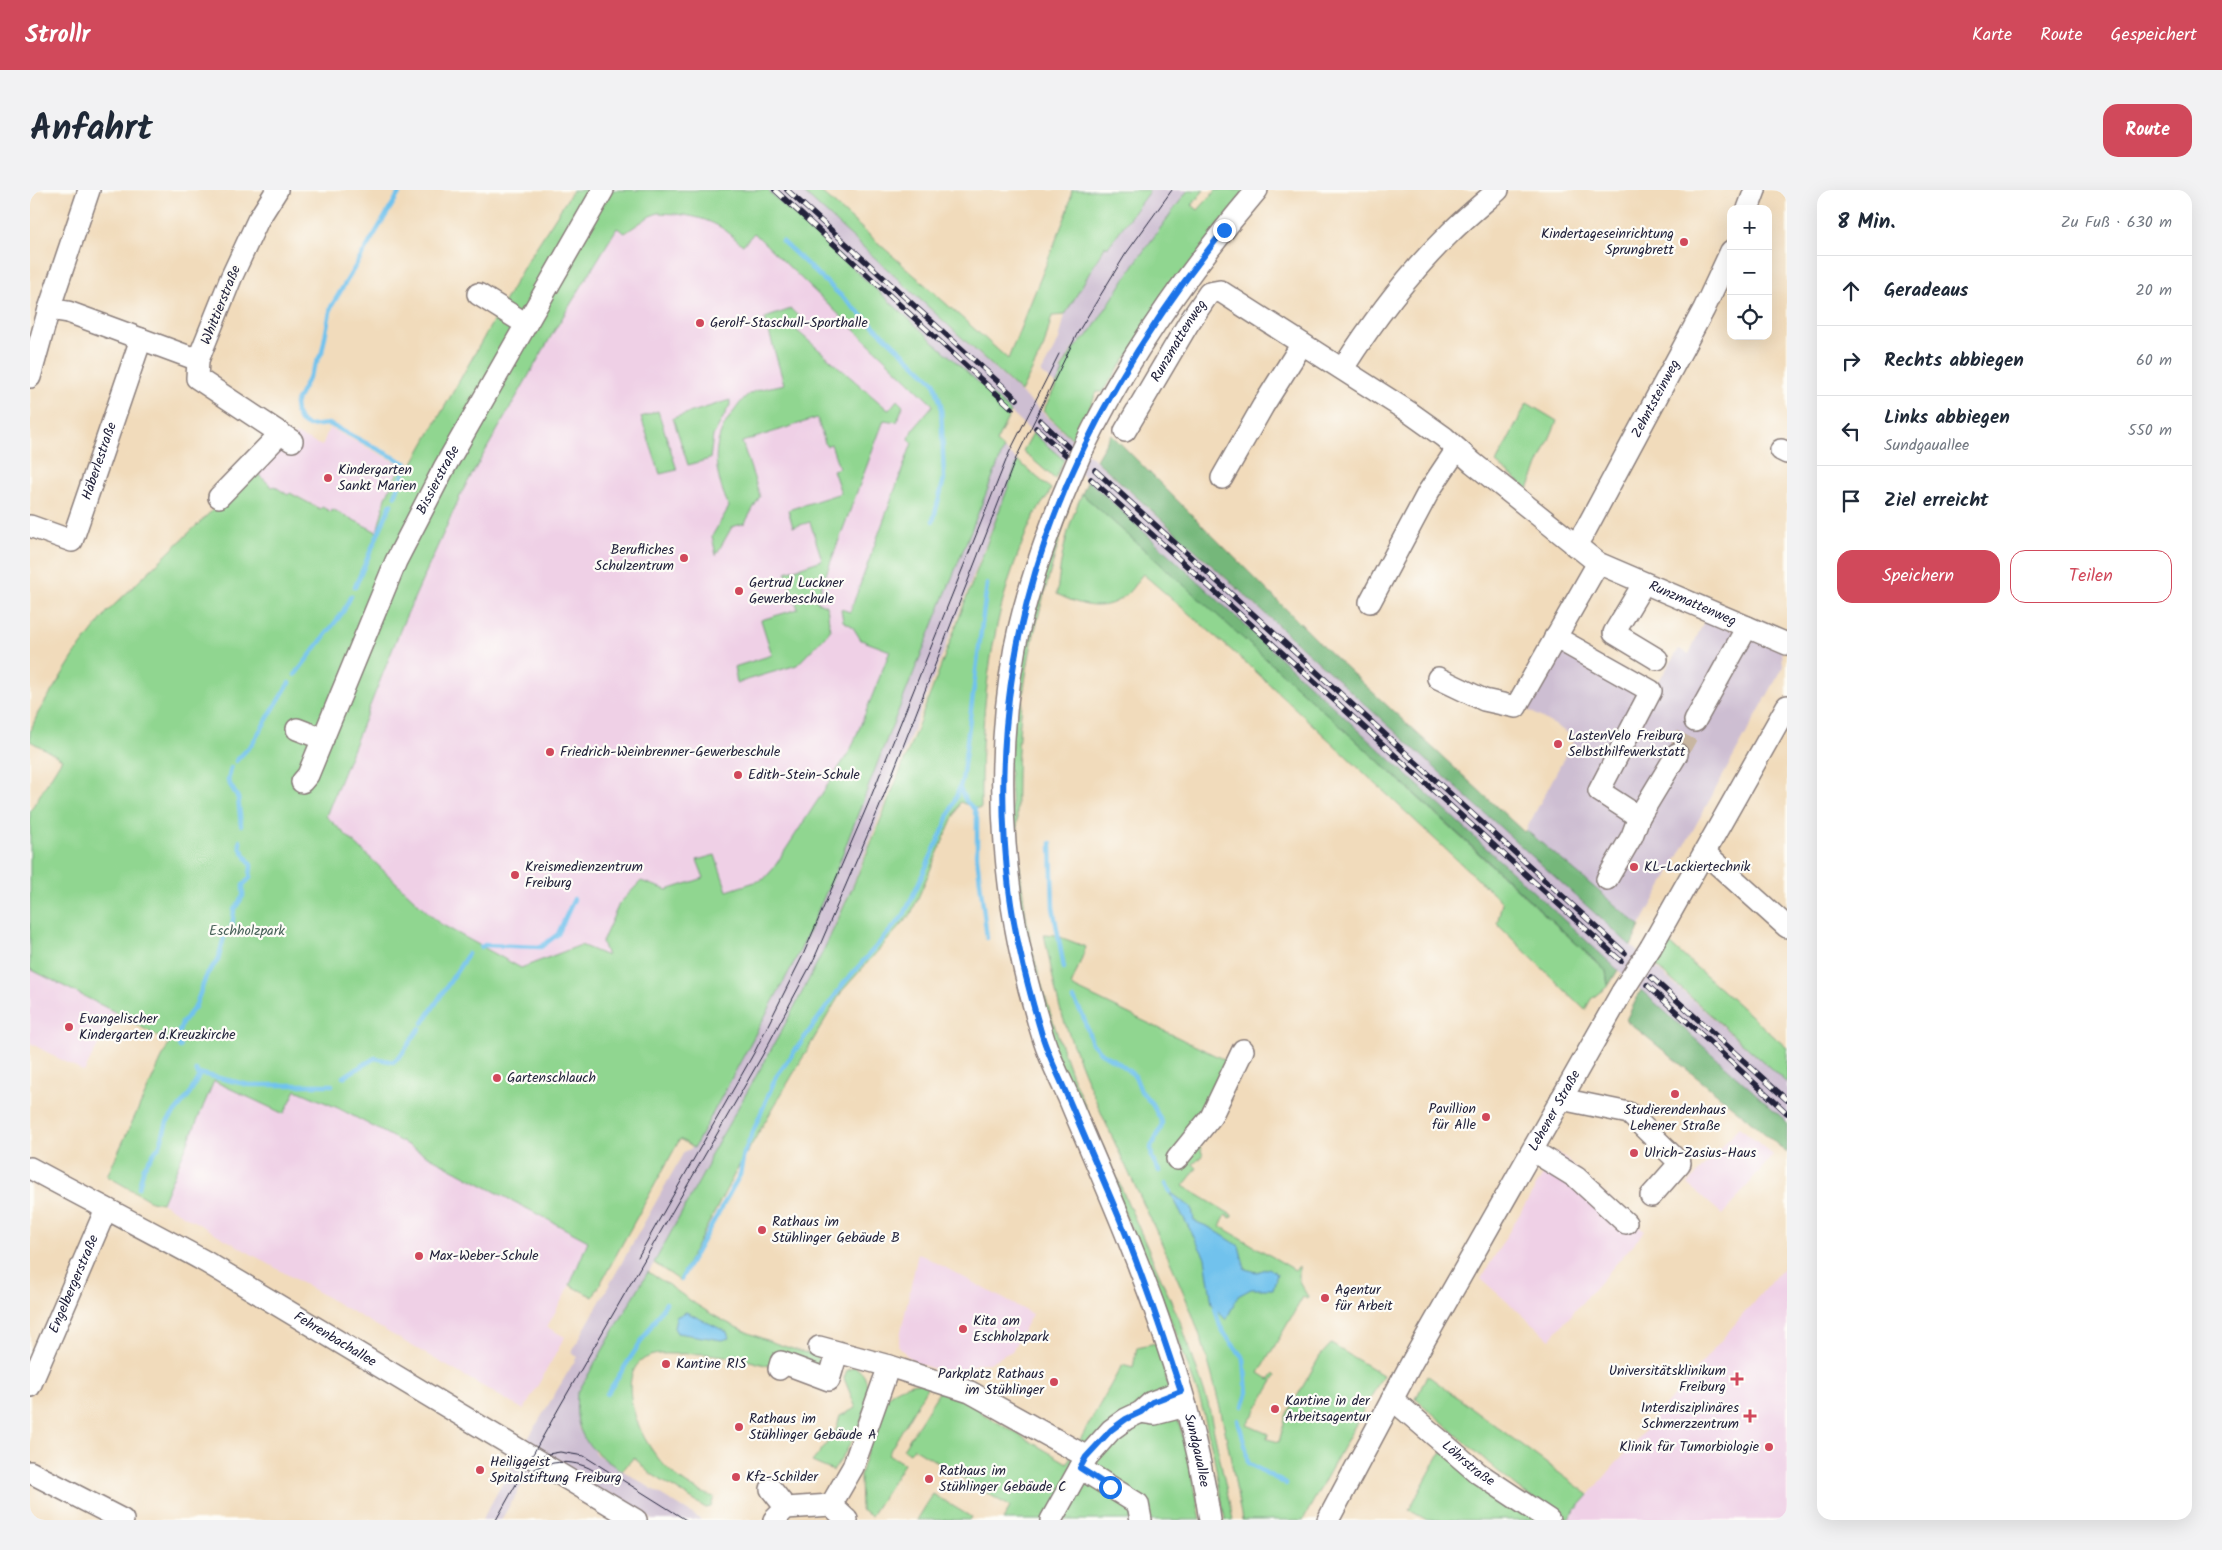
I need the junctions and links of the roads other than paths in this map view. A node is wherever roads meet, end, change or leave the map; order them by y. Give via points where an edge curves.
1 (89, 190) edge
2 (276, 190) edge
3 (603, 190) edge
4 (1257, 190) edge
5 (1498, 190) edge
6 (1755, 190) edge
7 (1749, 205) edge
8 (1727, 260) edge
9 (478, 294) dead end
10 (49, 309) junction
11 (526, 324) junction
12 (141, 339) junction
13 (1302, 344) junction
14 (198, 360) junction
15 (1343, 368) junction
16 (30, 377) edge
17 (1125, 431) dead end
18 (1458, 449) junction
19 (1222, 478) dead end
20 (219, 497) dead end
21 (30, 526) edge
22 (1575, 546) junction
23 (1598, 563) junction
24 (1644, 582) junction
25 (1370, 602) dead end
26 (1747, 627) junction
27 (1555, 637) junction
28 (1787, 644) edge
29 (1657, 659) dead end
30 (1438, 678) dead end
31 (1786, 708) edge
32 (1695, 721) tunnel mouth
33 (298, 729) dead end
34 (323, 739) junction
35 (1677, 754) tunnel mouth
36 (302, 782) dead end
37 (1640, 817) junction
38 (1705, 853) junction
39 (1607, 880) dead end
40 (1787, 927) edge
41 (1243, 1050) dead end
42 (1561, 1099) junction
43 (1533, 1151) junction
44 (1177, 1159) dead end
45 (30, 1168) edge
46 (1651, 1196) dead end
47 (106, 1209) junction
48 (1626, 1223) dead end
49 (889, 1366) junction
50 (779, 1369) dead end
51 (30, 1386) edge
52 (1184, 1398) junction
53 (1392, 1399) junction
54 (1083, 1463) junction
55 (30, 1472) edge
56 (771, 1489) dead end
57 (832, 1505) junction
58 (1056, 1511) edge
59 (780, 1514) edge
60 (123, 1520) edge
61 (636, 1520) edge
62 (847, 1520) edge
63 (1141, 1520) edge
64 (1210, 1520) edge
65 (1328, 1520) edge
66 (1549, 1520) edge

1 - 10 street
2 - 14 street, Whittierstraße via 230,278
3 - 11 street, Bissierstraße
4 - 52 street, Sundgauallee, bridge via 1195,266 1127,366 1096,422 1061,500 1042,547 1025,607 1011,674 1002,767 1009,891 1024,968 1044,1040 1133,1249
5 - 15 street via 1449,234 1412,274
6 - 7 street
8 - 22 street, Zehntsteinweg via 1704,309
9 - 11 street
10 - 12 street, Whittierstraße via 68,312
10 - 16 street
11 - 34 street, Bissierstraße via 444,468 396,561
12 - 14 street, Whittierstraße
12 - 21 street, Häberlestraße via 72,541
13 - 15 street, Runzmattenweg
13 - 17 street, Runzmattenweg via 1220,291 1209,293
13 - 19 street via 1262,406
14 - 20 street via 197,378 286,437
15 - 18 street, Runzmattenweg
18 - 22 street, Runzmattenweg
18 - 25 street via 1429,491
22 - 23 street, Runzmattenweg
23 - 24 street, Runzmattenweg
23 - 27 street
24 - 26 street, Runzmattenweg
24 - 29 street via 1614,633
26 - 28 street, Runzmattenweg
26 - 32 street
27 - 30 street via 1516,707 1484,700
27 - 37 street via 1651,691 1599,791
31 - 38 street, Lehener Straße via 1763,767
33 - 34 street
34 - 36 street, Bissierstraße via 308,776
35 - 37 street
37 - 39 street
38 - 40 street
38 - 42 street, Lehener Straße, bridge
41 - 44 street via 1212,1117
42 - 43 street, Lehener Straße
42 - 46 street via 1629,1113 1680,1163
43 - 48 street via 1577,1178
43 - 53 street, Lehener Straße
45 - 47 street, Fehrenbachallee
47 - 51 street, Engelbergerstraße
47 - 61 street, Fehrenbachallee via 144,1227 281,1306
49 - 50 street via 828,1350 829,1380 781,1362
49 - 54 street via 963,1389 986,1400
49 - 57 street via 853,1467
52 - 54 street via 1152,1402 1111,1430
52 - 64 street, Sundgauallee via 1206,1486
53 - 65 street, Lehener Straße
53 - 66 street, Löhrstraße via 1478,1473
54 - 58 street
54 - 63 street via 1110,1487 1138,1504
55 - 60 street
56 - 59 street
57 - 59 street
57 - 62 street

